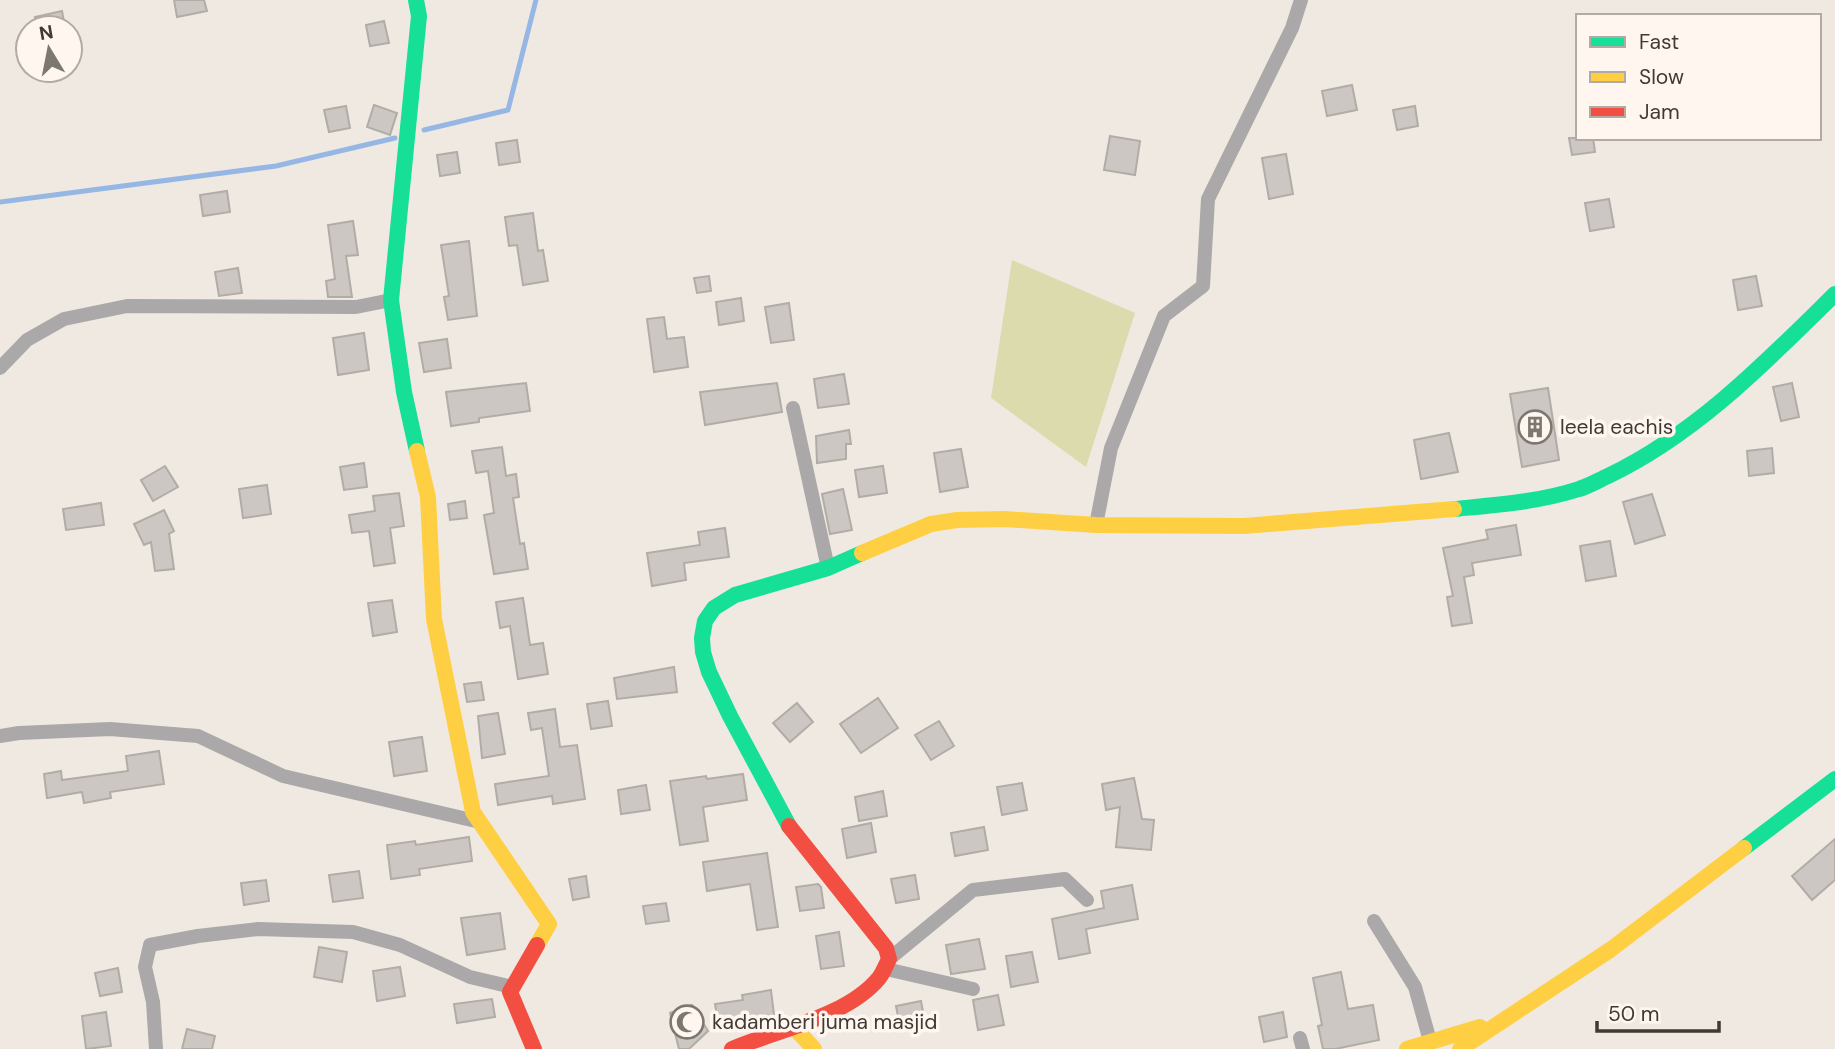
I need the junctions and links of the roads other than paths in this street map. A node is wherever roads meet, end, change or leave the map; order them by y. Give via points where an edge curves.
1 (416, 0) edge
2 (1301, 0) edge
3 (1835, 294) edge
4 (391, 300) junction
5 (0, 368) edge
6 (793, 408) dead end
7 (1096, 525) junction
8 (828, 568) junction
9 (0, 736) edge
10 (1835, 779) edge
11 (480, 822) junction
12 (1087, 900) dead end
13 (1374, 921) dead end
14 (888, 964) junction
15 (512, 987) junction
16 (973, 989) dead end
17 (1502, 1020) junction
18 (793, 1026) junction
19 (1430, 1041) junction
20 (156, 1049) edge
21 (534, 1049) edge
22 (732, 1049) edge
23 (814, 1049) edge
24 (1407, 1049) edge
25 (1460, 1049) edge

1 - 4 street via 419,16
2 - 7 street via 1292,28 1208,200 1203,286 1164,316 1111,448
3 - 7 street via 1684,432 1635,463 1580,489 1514,504 1244,526
4 - 5 street via 356,307 127,306 64,319 27,340
4 - 11 street via 404,392 428,497 434,619 473,812
6 - 8 street
7 - 8 street via 1004,519 931,524
8 - 14 street via 734,595 713,608 705,621 703,652 730,716 788,824 886,948
9 - 11 street via 110,729 198,736 283,776
10 - 17 street via 1611,950
11 - 15 street via 549,924
12 - 14 street via 1065,879 973,890
13 - 19 street via 1415,987
14 - 16 street
14 - 18 street via 865,993
15 - 20 street via 470,977 400,945 353,932 258,929 198,936 150,945 145,967
15 - 21 street via 510,992
17 - 19 street
17 - 25 street
18 - 22 street
18 - 23 street
19 - 24 street

